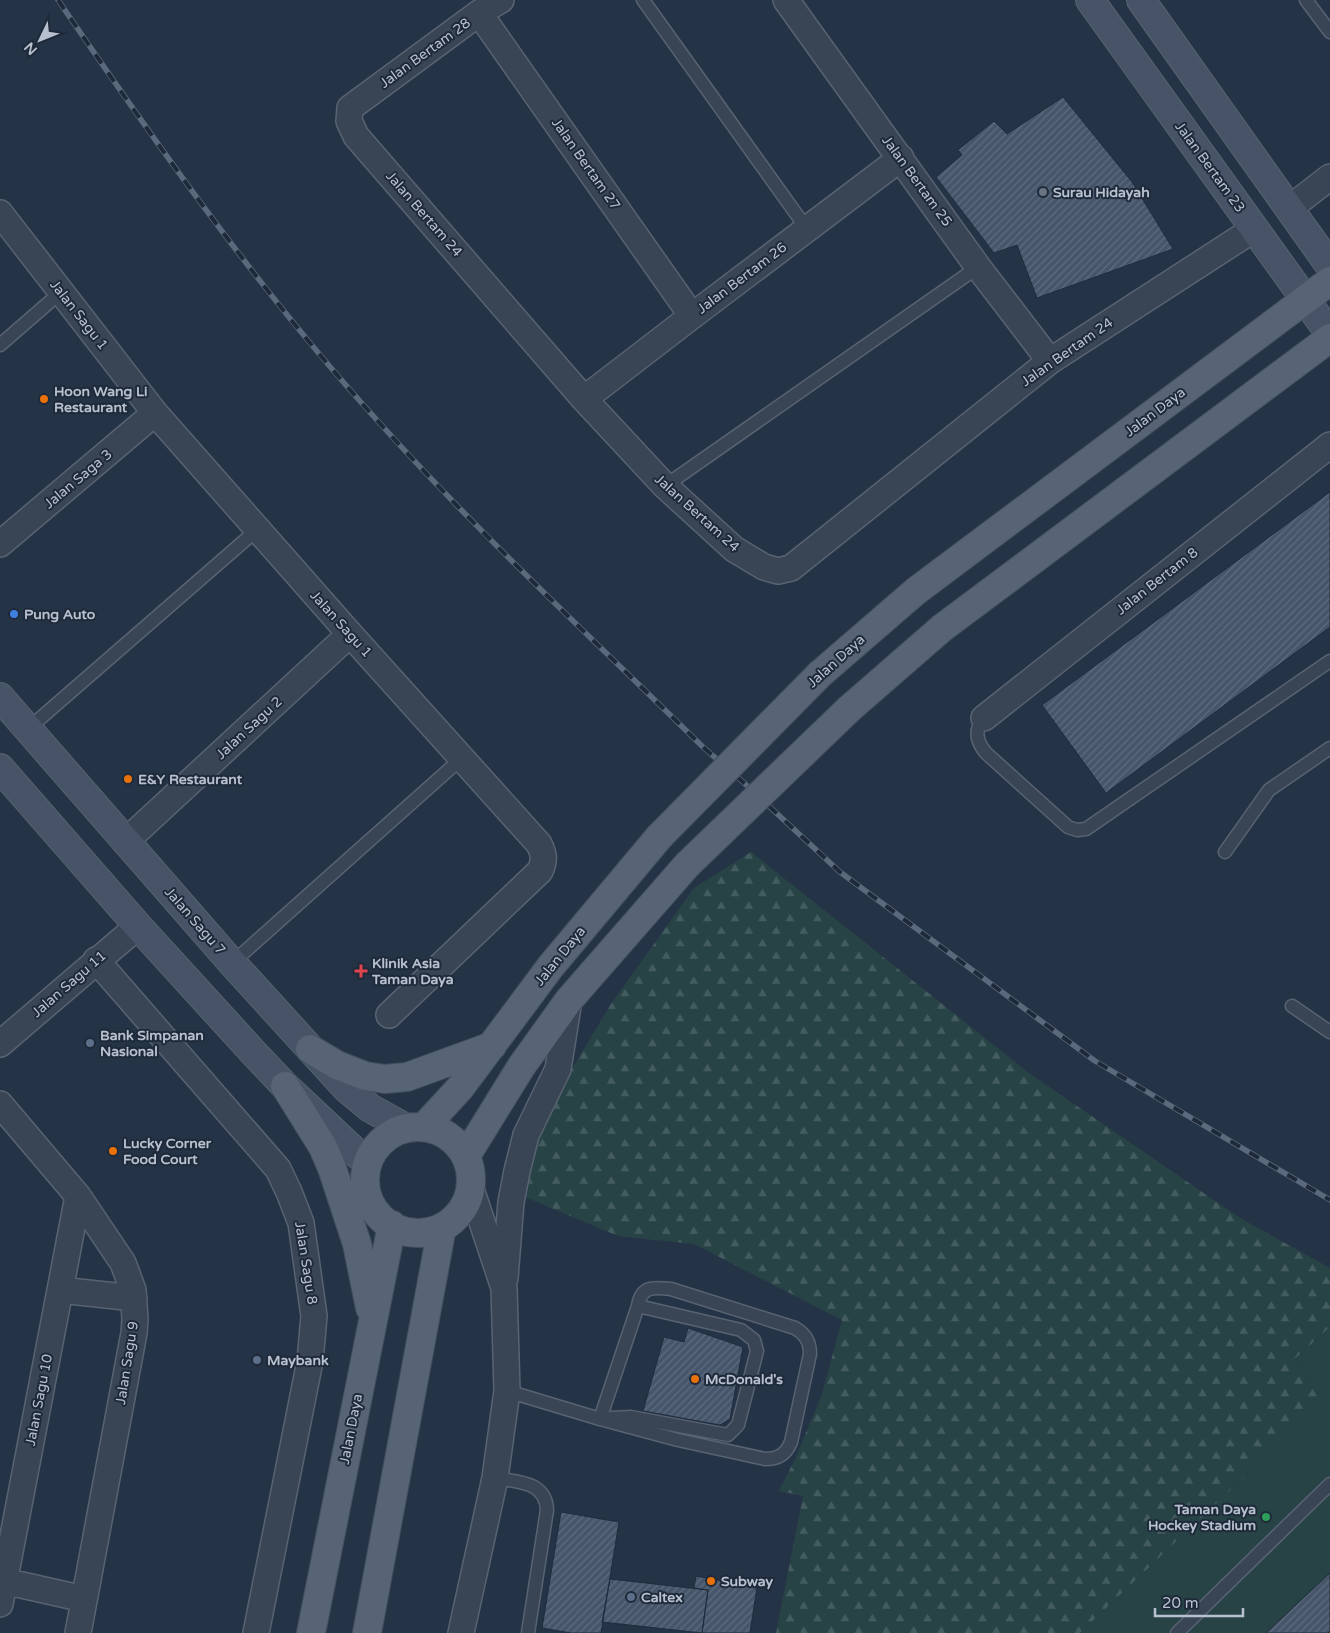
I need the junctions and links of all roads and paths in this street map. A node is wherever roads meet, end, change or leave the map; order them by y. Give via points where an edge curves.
1 (500, 0) edge
2 (643, 0) edge
3 (786, 0) edge
4 (1090, 0) edge
5 (1141, 0) edge
6 (1306, 0) edge
7 (479, 13) junction
8 (1330, 32) edge
9 (350, 108) joint
10 (901, 158) junction
11 (1330, 177) edge
12 (1290, 208) junction
13 (0, 214) edge
14 (807, 229) junction
15 (1254, 229) junction
16 (1330, 266) edge
17 (978, 267) junction
18 (1330, 281) edge
19 (61, 292) junction
20 (1305, 300) junction
21 (692, 316) junction
22 (1330, 334) edge
23 (1330, 338) edge
24 (0, 345) edge
25 (1050, 361) junction
26 (584, 400) junction
27 (155, 413) junction
28 (1330, 445) edge
29 (665, 486) junction
30 (258, 529) junction
31 (0, 544) edge
32 (350, 634) junction
33 (1330, 661) edge
34 (0, 697) edge
35 (984, 718) joint
36 (28, 729) junction
37 (1330, 748) edge
38 (462, 758) junction
39 (0, 768) edge
40 (125, 842) junction
41 (1225, 852) dead end
42 (138, 926) junction
43 (96, 960) junction
44 (232, 963) junction
45 (569, 1000) junction
46 (1292, 1006) dead end
47 (389, 1015) dead end
48 (1330, 1032) edge
49 (0, 1044) edge
50 (492, 1046) junction
51 (310, 1050) junction
52 (285, 1086) junction
53 (0, 1104) edge
54 (415, 1127) junction
55 (466, 1156) junction
56 (367, 1162) junction
57 (471, 1188) junction
58 (78, 1196) junction
59 (392, 1225) junction
60 (442, 1227) junction
61 (504, 1288) junction
62 (60, 1290) junction
63 (134, 1298) junction
64 (638, 1306) junction
65 (372, 1322) junction
66 (506, 1391) junction
67 (600, 1419) junction
68 (495, 1478) junction
69 (1330, 1484) edge
70 (6, 1544) edge
71 (2, 1593) edge
72 (84, 1599) junction
73 (78, 1633) edge
74 (256, 1633) edge
75 (311, 1633) edge
76 (366, 1633) edge
77 (461, 1633) edge
78 (528, 1633) edge
79 (1177, 1633) edge

1 - 7 street, Jalan Bertam 28
2 - 14 lane
3 - 10 street, Jalan Bertam 25
4 - 15 street, Jalan Bertam 23
5 - 12 street
6 - 8 lane
7 - 9 street, Jalan Bertam 28
7 - 21 street, Jalan Bertam 27
9 - 26 street, Jalan Bertam 24 via 349,121 356,136
10 - 14 street, Jalan Bertam 26
10 - 17 street, Jalan Bertam 25
11 - 12 street
12 - 16 street
13 - 19 street, Jalan Sagu 1
14 - 21 street, Jalan Bertam 26
15 - 20 street, Jalan Bertam 23
15 - 25 street, Jalan Bertam 24
17 - 25 street, Jalan Bertam 25
17 - 29 lane
18 - 20 main road, Jalan Daya
19 - 24 lane
19 - 27 street, Jalan Sagu 1
20 - 22 street, Jalan Bertam 23
20 - 50 main road, Jalan Daya, bridge via 916,591 820,674 659,836 551,966
21 - 26 street, Jalan Bertam 26
23 - 45 main road, bridge via 942,628 849,710 687,865
25 - 29 street, Jalan Bertam 24 via 791,568 778,571 764,568 734,549
26 - 29 street, Jalan Bertam 24
27 - 30 street, Jalan Sagu 1
27 - 31 street, Jalan Saga 3
28 - 35 street, Jalan Bertam 8
30 - 32 street, Jalan Sagu 1
30 - 36 lane
32 - 38 street, Jalan Sagu 1
32 - 40 street, Jalan Sagu 2
33 - 35 lane via 1086,829 1068,827 986,753 977,738
34 - 36 street, Jalan Sagu 7
36 - 40 street, Jalan Sagu 7
37 - 41 lane via 1269,790
38 - 44 lane
38 - 47 street, Jalan Sagu 1 via 539,844 544,853 544,863 540,871
39 - 42 street
40 - 44 street, Jalan Sagu 7
42 - 43 street, Jalan Sagu 11
42 - 52 street
43 - 49 street, Jalan Sagu 11
43 - 74 street, Jalan Sagu 8 via 278,1170 302,1223 314,1316 310,1361
44 - 51 street, Jalan Sagu 7
45 - 55 main road via 520,1067
45 - 61 street via 558,1069 526,1135 517,1171
46 - 48 lane
50 - 51 main road via 407,1076 385,1079 365,1076
50 - 54 main road, Jalan Daya via 460,1088
51 - 54 street, Jalan Sagu 7 via 370,1108
52 - 56 street
52 - 65 main road via 311,1126 332,1168 357,1244
53 - 58 street, Jalan Sagu 9
54 - 55 main road via 442,1132 456,1142
54 - 56 main road via 389,1135
55 - 57 main road
56 - 59 main road via 368,1198 378,1215
57 - 60 main road via 466,1204 456,1218
57 - 61 street
58 - 62 street, Jalan Sagu 10
58 - 63 street, Jalan Sagu 9 via 123,1263
59 - 60 main road via 409,1232 426,1232
59 - 65 main road, Jalan Daya
60 - 76 main road
61 - 66 street
62 - 63 street
62 - 70 street, Jalan Sagu 10
63 - 72 street, Jalan Sagu 9 via 134,1333
64 - 67 lane
64 - 67 lane via 741,1330 754,1340 757,1351 738,1425 728,1434 631,1417
64 - 67 lane via 645,1290 670,1289 802,1332 810,1346 810,1354 791,1442 782,1456 765,1459
65 - 75 main road, Jalan Daya
66 - 67 lane
66 - 68 street
68 - 77 street
68 - 78 lane via 538,1488 547,1501
69 - 79 lane
70 - 71 street, Jalan Sagu 10
71 - 72 street
72 - 73 street, Jalan Sagu 9

